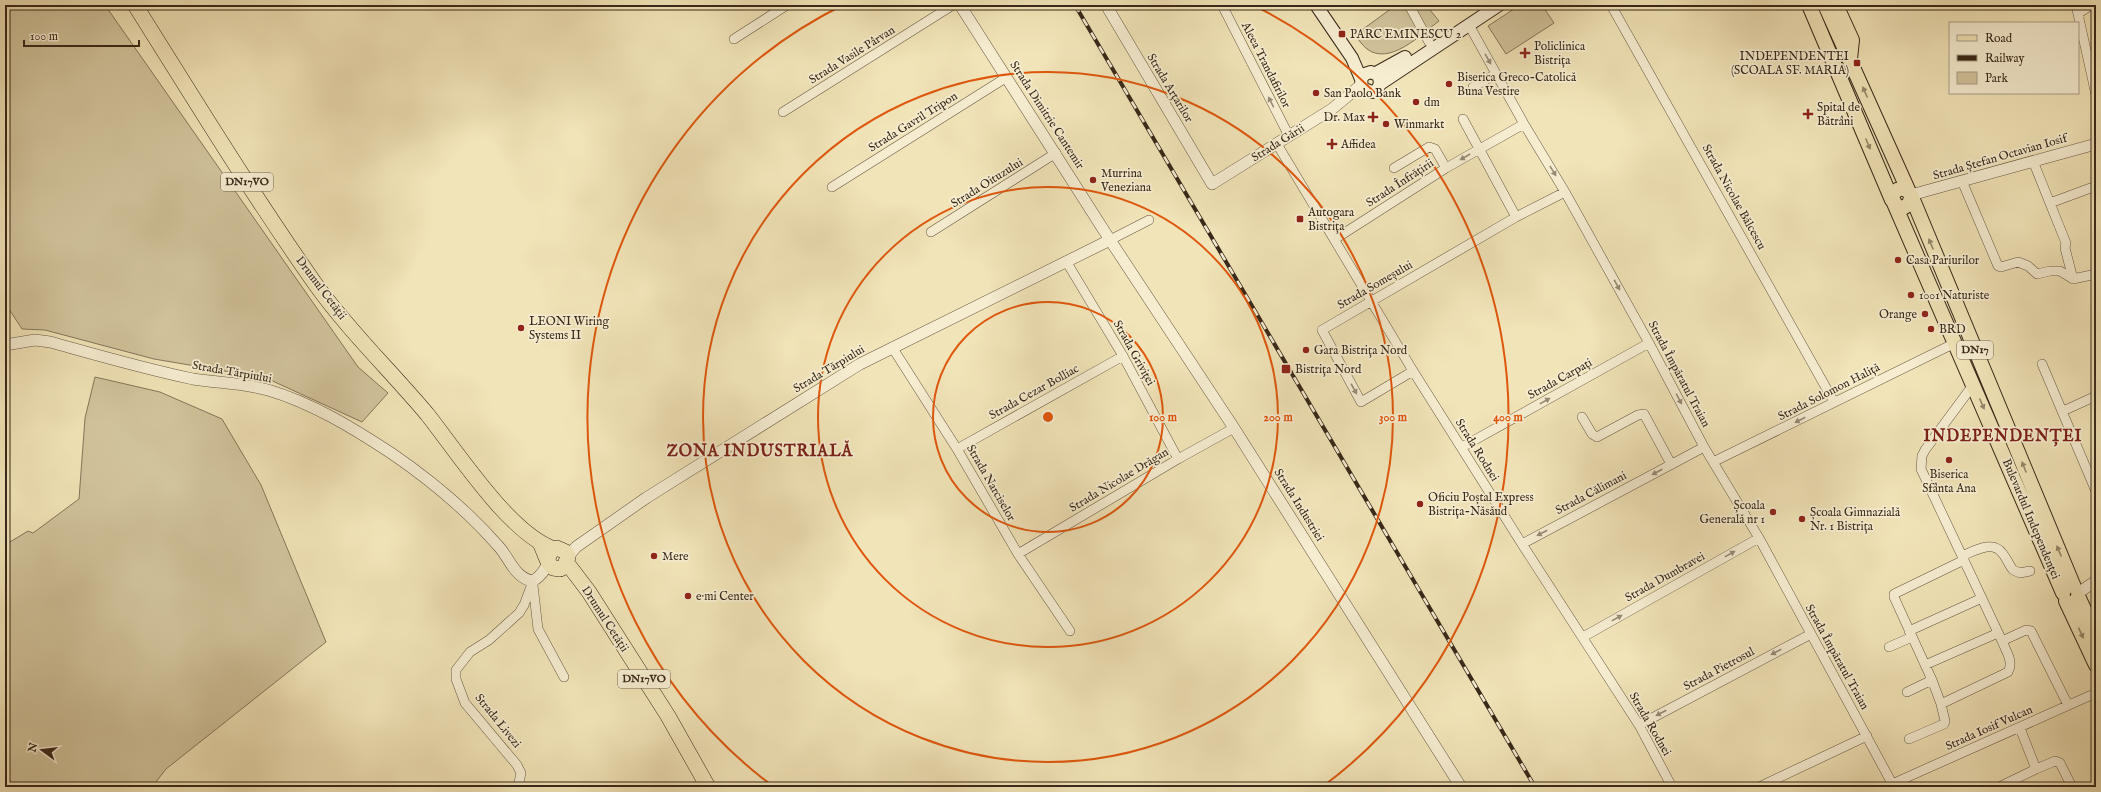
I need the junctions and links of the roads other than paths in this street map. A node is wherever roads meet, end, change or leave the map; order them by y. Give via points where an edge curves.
1 (135, 5) edge
2 (787, 5) edge
3 (953, 5) edge
4 (960, 5) edge
5 (1106, 5) edge
6 (1222, 5) edge
7 (1316, 5) edge
8 (1409, 5) edge
9 (1485, 5) edge
10 (1499, 5) edge
11 (1611, 5) edge
12 (1809, 5) edge
13 (1825, 5) edge
14 (1836, 5) edge
15 (2091, 5) edge
16 (2077, 9) edge
17 (1469, 25) junction
18 (734, 39) dead end
19 (1429, 42) junction
20 (1850, 59) junction
21 (1496, 74) junction
22 (1006, 77) junction
23 (1369, 81) junction
24 (1473, 87) dead end
25 (2096, 95) edge
26 (783, 112) dead end
27 (1463, 119) dead end
28 (1524, 124) junction
29 (1289, 136) junction
30 (1277, 144) junction
31 (2096, 144) edge
32 (1480, 149) junction
33 (1056, 153) junction
34 (2033, 161) junction
35 (1394, 168) dead end
36 (1446, 168) junction
37 (1962, 181) junction
38 (1212, 184) joint
39 (2096, 186) edge
40 (832, 187) dead end
41 (1565, 192) junction
42 (1911, 195) junction
43 (1893, 202) junction
44 (2050, 203) junction
45 (1516, 218) junction
46 (1148, 220) dead end
47 (931, 232) dead end
48 (1110, 240) junction
49 (1335, 240) junction
50 (1066, 261) junction
51 (2096, 274) edge
52 (2073, 279) junction
53 (1372, 301) junction
54 (1649, 343) junction
55 (1955, 343) junction
56 (5, 345) edge
57 (892, 347) junction
58 (1123, 356) junction
59 (2042, 364) dead end
60 (1413, 371) junction
61 (1973, 385) junction
62 (2096, 396) edge
63 (1834, 402) junction
64 (2064, 411) junction
65 (1582, 417) dead end
66 (1234, 428) junction
67 (1462, 447) junction
68 (1704, 447) junction
69 (956, 449) junction
70 (1178, 459) junction
71 (1713, 462) junction
72 (1671, 464) junction
73 (2095, 489) edge
74 (1759, 538) junction
75 (1522, 544) junction
76 (1018, 554) junction
77 (1963, 558) junction
78 (555, 563) junction
79 (2030, 571) dead end
80 (2093, 582) edge
81 (2073, 593) junction
82 (1982, 598) junction
83 (1070, 631) dead end
84 (1811, 634) junction
85 (1910, 634) junction
86 (2096, 636) edge
87 (1583, 637) junction
88 (2000, 637) junction
89 (1889, 647) dead end
90 (1925, 665) junction
91 (2096, 665) edge
92 (564, 677) dead end
93 (1932, 680) junction
94 (1907, 692) dead end
95 (2096, 693) edge
96 (1941, 704) junction
97 (2068, 706) junction
98 (1639, 725) junction
99 (2020, 728) junction
100 (1867, 736) junction
101 (1909, 739) dead end
102 (2036, 769) junction
103 (1893, 786) edge
104 (518, 787) edge
105 (708, 787) edge
106 (1461, 787) edge
107 (1672, 787) edge
108 (1759, 787) edge
109 (1999, 787) edge
110 (2072, 787) edge

1 - 78 highway, Drumul Cetății / DN17VO via 231,158 317,286 370,352 426,413 496,502
2 - 18 street
3 - 26 street, Strada Vasile Pârvan
4 - 22 street, Strada Dimitrie Cantemir
5 - 38 street, Strada Arțarilor
29 -> 6 street, Aleea Trandafirilor
7 - 23 main road
8 - 19 street
9 - 19 main road, Strada Gării
10 - 17 main road, Strada Gării
11 - 63 street, Strada Nicolae Bălcescu
12 -> 43 main road, Bulevardul Independenței / DN17
13 - 20 main road, Bulevardul Independenței / DN17
14 - 20 main road via 1852,40
15 - 16 street
16 - 25 street
17 -> 21 street, Strada Împăratul Traian
17 - 23 main road, Strada Gării
19 - 23 main road, Strada Gării
42 -> 20 main road, Bulevardul Independenței / DN17
21 - 24 street
21 - 28 street, Strada Împăratul Traian
22 - 33 street, Strada Dimitrie Cantemir
22 - 40 street, Strada Gavril Tripon
23 - 29 street, Strada Gării
27 - 32 street
28 - 32 street, Strada Înfrățirii
28 -> 41 street, Strada Împăratul Traian
29 - 30 street, Strada Gării
30 - 38 street, Strada Gării
30 - 49 street, Strada Rodnei
31 - 34 street, Strada Ștefan Octavian Iosif
32 -> 36 street, Strada Înfrățirii
32 - 45 street
33 - 47 street, Strada Oituzului
33 - 48 street, Strada Dimitrie Cantemir
34 - 37 street, Strada Ștefan Octavian Iosif
34 - 44 street
35 - 36 street via 1429,147 1435,149
36 - 49 street, Strada Înfrățirii
37 - 42 street, Strada Ștefan Octavian Iosif
37 - 52 street via 1998,266 2018,262 2037,274 2060,271
39 - 44 street
41 - 45 street, Strada Someșului
41 -> 54 street, Strada Împăratul Traian
42 - 43 main road via 1906,206 1900,207
81 -> 42 main road, Bulevardul Independenței / DN17
43 - 55 main road, Bulevardul Independenței / DN17
44 - 52 street via 2066,243
45 - 53 street, Strada Someșului
46 - 48 street
48 - 50 street, Strada Tărpiului
48 - 66 street, Strada Industriei
49 - 53 street, Strada Rodnei
50 - 57 street, Strada Tărpiului
50 - 58 street, Strada Griviței
51 - 52 street
53 - 60 street, Strada Rodnei
53 -> 60 street, Strada Someșului via 1322,330 1361,402
67 -> 54 street, Strada Carpați
54 -> 68 street, Strada Împăratul Traian
55 - 61 main road, Bulevardul Independenței / DN17
55 - 63 street, Strada Solomon Haliță
56 - 78 street, Strada Tărpiului via 35,340 50,342 154,371 268,390 312,407 360,432 427,477 501,549 526,581
57 - 69 street, Strada Narciselor
57 - 78 street, Strada Tărpiului via 860,364 646,498
58 - 69 street, Strada Cezar Bolliac
58 - 70 street, Strada Griviței
59 - 64 street
60 - 67 street, Strada Rodnei
61 - 77 street via 1925,450 1920,463
61 -> 81 main road, Bulevardul Independenței / DN17
62 - 64 street
63 -> 71 street, Strada Solomon Haliță
64 - 73 street
65 - 72 street via 1592,434 1597,437 1644,414
66 - 70 street, Strada Nicolae Drăgan
66 - 106 street, Strada Industriei
67 - 75 street, Strada Rodnei
68 - 71 street, Strada Împăratul Traian
68 - 72 street, Strada Călimani
69 - 76 street, Strada Narciselor
70 - 76 street, Strada Nicolae Drăgan
71 - 74 street, Strada Împăratul Traian
72 -> 75 street, Strada Călimani
74 - 84 street, Strada Împăratul Traian
87 -> 74 street, Strada Dumbravei
75 - 87 street, Strada Rodnei
76 - 83 street, Strada Narciselor
77 - 79 street via 1980,548 1996,548 2002,552 2013,570
77 - 82 street
77 - 85 street via 1895,592 1894,597
78 - 92 street via 538,629
78 - 104 street, Strada Livezi via 519,613 489,640 470,652 456,670 456,679 465,703 517,765 521,773
78 - 105 highway, Drumul Cetății / DN17VO via 590,592
80 - 81 street
81 - 86 main road, Bulevardul Independenței / DN17
81 -> 91 main road, Bulevardul Independenței / DN17
82 - 85 street
82 - 88 street
84 -> 98 street, Strada Pietrosul
84 - 100 street, Strada Împăratul Traian
85 - 89 street
85 - 90 street
87 - 98 street, Strada Rodnei
88 - 90 street
88 - 96 street via 2011,663 2008,672
88 - 97 street via 2031,631
90 - 93 street
93 - 94 street
93 - 96 street
95 - 97 street, Strada Iosif Vulcan
96 - 101 street via 1946,718 1944,724
97 - 99 street, Strada Iosif Vulcan
98 - 107 street, Strada Rodnei
99 - 102 street
99 - 103 street, Strada Iosif Vulcan
100 - 103 street, Strada Împăratul Traian
100 - 108 street
102 - 109 street
102 - 110 street via 2055,761 2060,763

